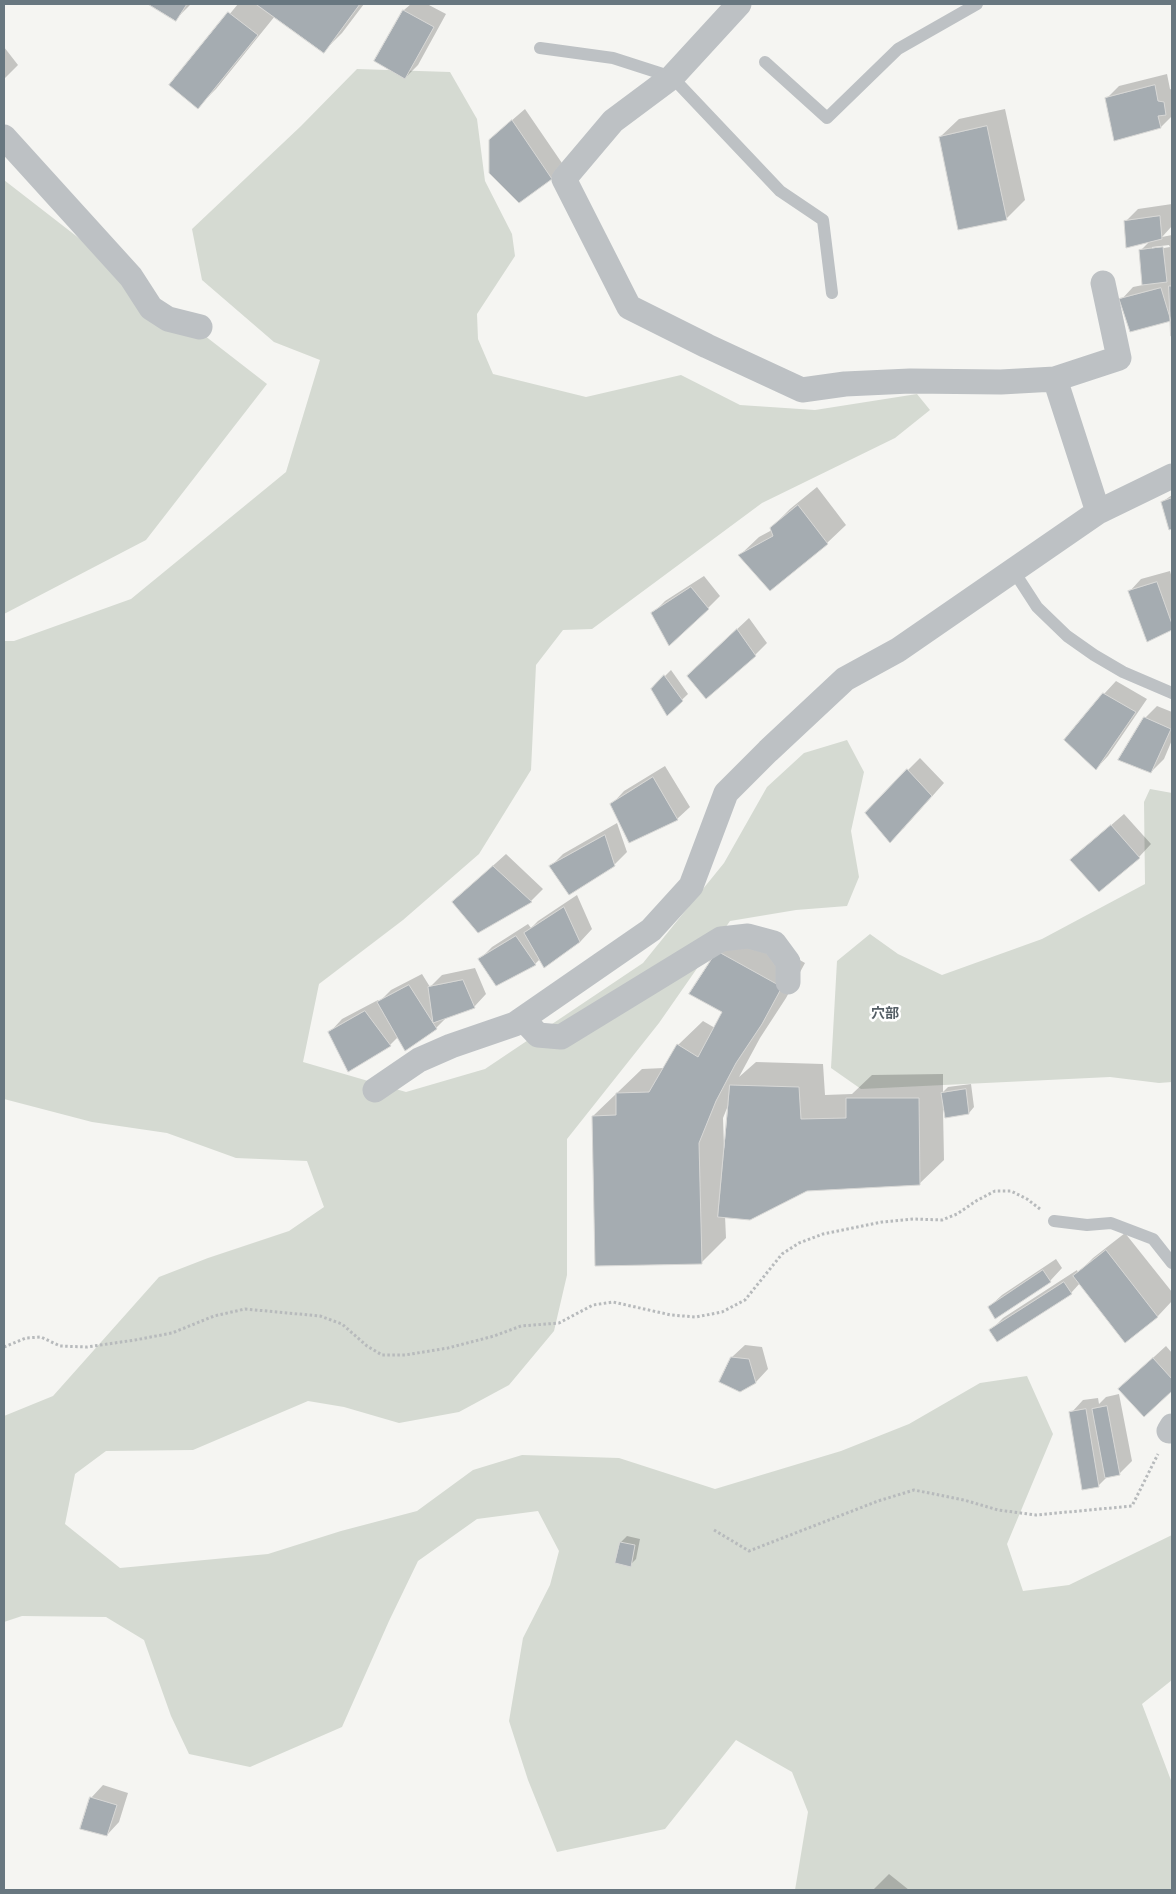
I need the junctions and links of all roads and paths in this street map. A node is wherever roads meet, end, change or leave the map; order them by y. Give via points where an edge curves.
1 (739, 4) edge
2 (977, 4) edge
3 (540, 48) dead end
4 (765, 62) dead end
5 (672, 77) junction
6 (4, 137) edge
7 (1103, 284) dead end
8 (832, 293) dead end
9 (200, 328) dead end
10 (1055, 379) junction
11 (1172, 476) edge
12 (1098, 512) junction
13 (1013, 570) junction
14 (1172, 693) edge
15 (788, 982) dead end
16 (523, 1019) junction
17 (375, 1090) dead end
18 (1054, 1221) joint
19 (1172, 1263) edge
20 (4, 1347) edge
21 (1170, 1428) edge
22 (714, 1530) dead end

1 - 5 street
2 - 4 lane via 898,49 827,118
3 - 5 lane via 613,58
5 - 8 lane via 780,192 823,220
5 - 10 street via 613,121 564,179 629,306 802,390 910,381
6 - 9 street via 131,277 151,308 168,320
7 - 10 street via 1119,358
10 - 12 street
11 - 12 street
12 - 13 street
13 - 14 lane via 1037,607 1068,636 1123,672
13 - 16 street via 898,650 845,679 726,793 691,886 651,930
15 - 16 street via 788,962 774,944 748,936 722,939 561,1037 538,1035
16 - 17 street via 418,1060
18 - 19 lane via 1088,1225 1111,1223 1152,1239
18 - 20 path via 1027,1199 1011,1191 995,1192 942,1220 882,1222 823,1234 800,1243 782,1254 745,1300 722,1312 696,1317 671,1315 613,1302 593,1305 559,1323 521,1326 448,1348 405,1355 382,1355 342,1324 320,1316 245,1309 214,1316 172,1333 135,1340 87,1347 60,1346 41,1338 26,1338
21 - 22 path via 1132,1506 1036,1516 914,1490 749,1551

